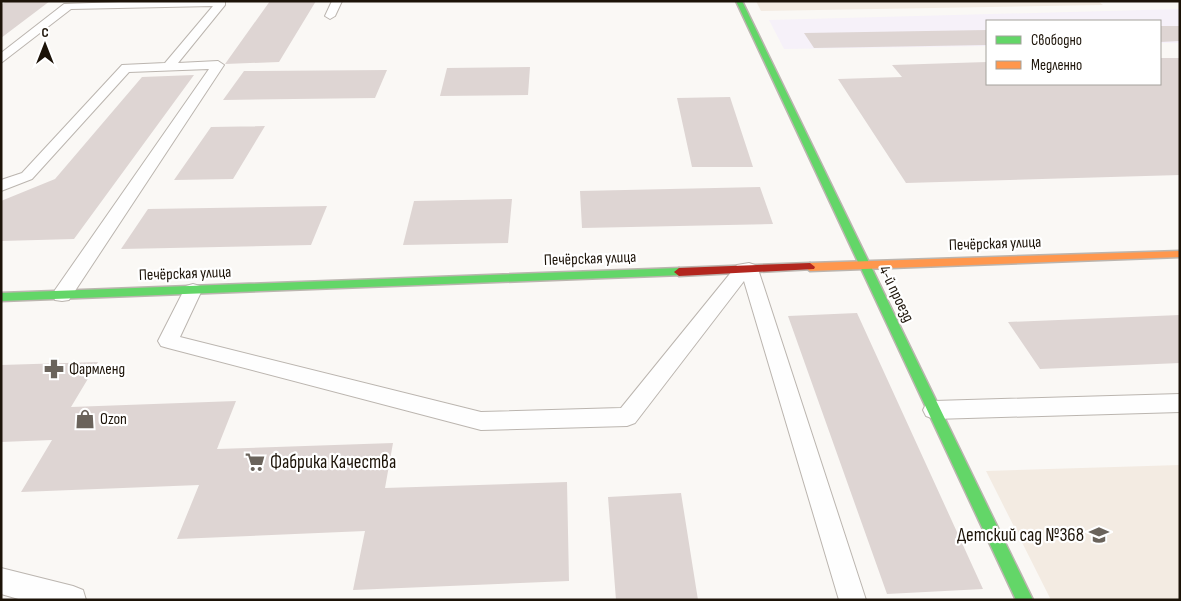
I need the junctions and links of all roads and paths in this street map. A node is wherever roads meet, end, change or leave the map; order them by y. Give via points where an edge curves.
1 (338, 1) edge
2 (739, 1) edge
3 (330, 16) dead end
4 (1, 59) edge
5 (168, 67) junction
6 (1, 186) edge
7 (1180, 254) edge
8 (864, 265) junction
9 (746, 269) junction
10 (193, 290) junction
11 (62, 295) junction
12 (1, 297) edge
13 (1180, 403) edge
14 (934, 410) junction
15 (1, 580) edge
16 (73, 600) edge
17 (853, 600) edge
18 (1026, 600) edge

1 - 3 lane
2 - 8 street, 4-й проезд
4 - 5 lane via 68,6 221,3
5 - 6 lane via 126,68 27,176
5 - 11 lane via 218,65
7 - 8 street, Печёрская улица
8 - 9 street, Печёрская улица
8 - 14 street, 4-й проезд
9 - 10 street, Печёрская улица
9 - 10 lane via 627,416 481,421 168,341
9 - 17 lane
10 - 11 street, Печёрская улица
11 - 12 street, Печёрская улица
13 - 14 lane
14 - 18 street, 4-й проезд
15 - 16 lane

